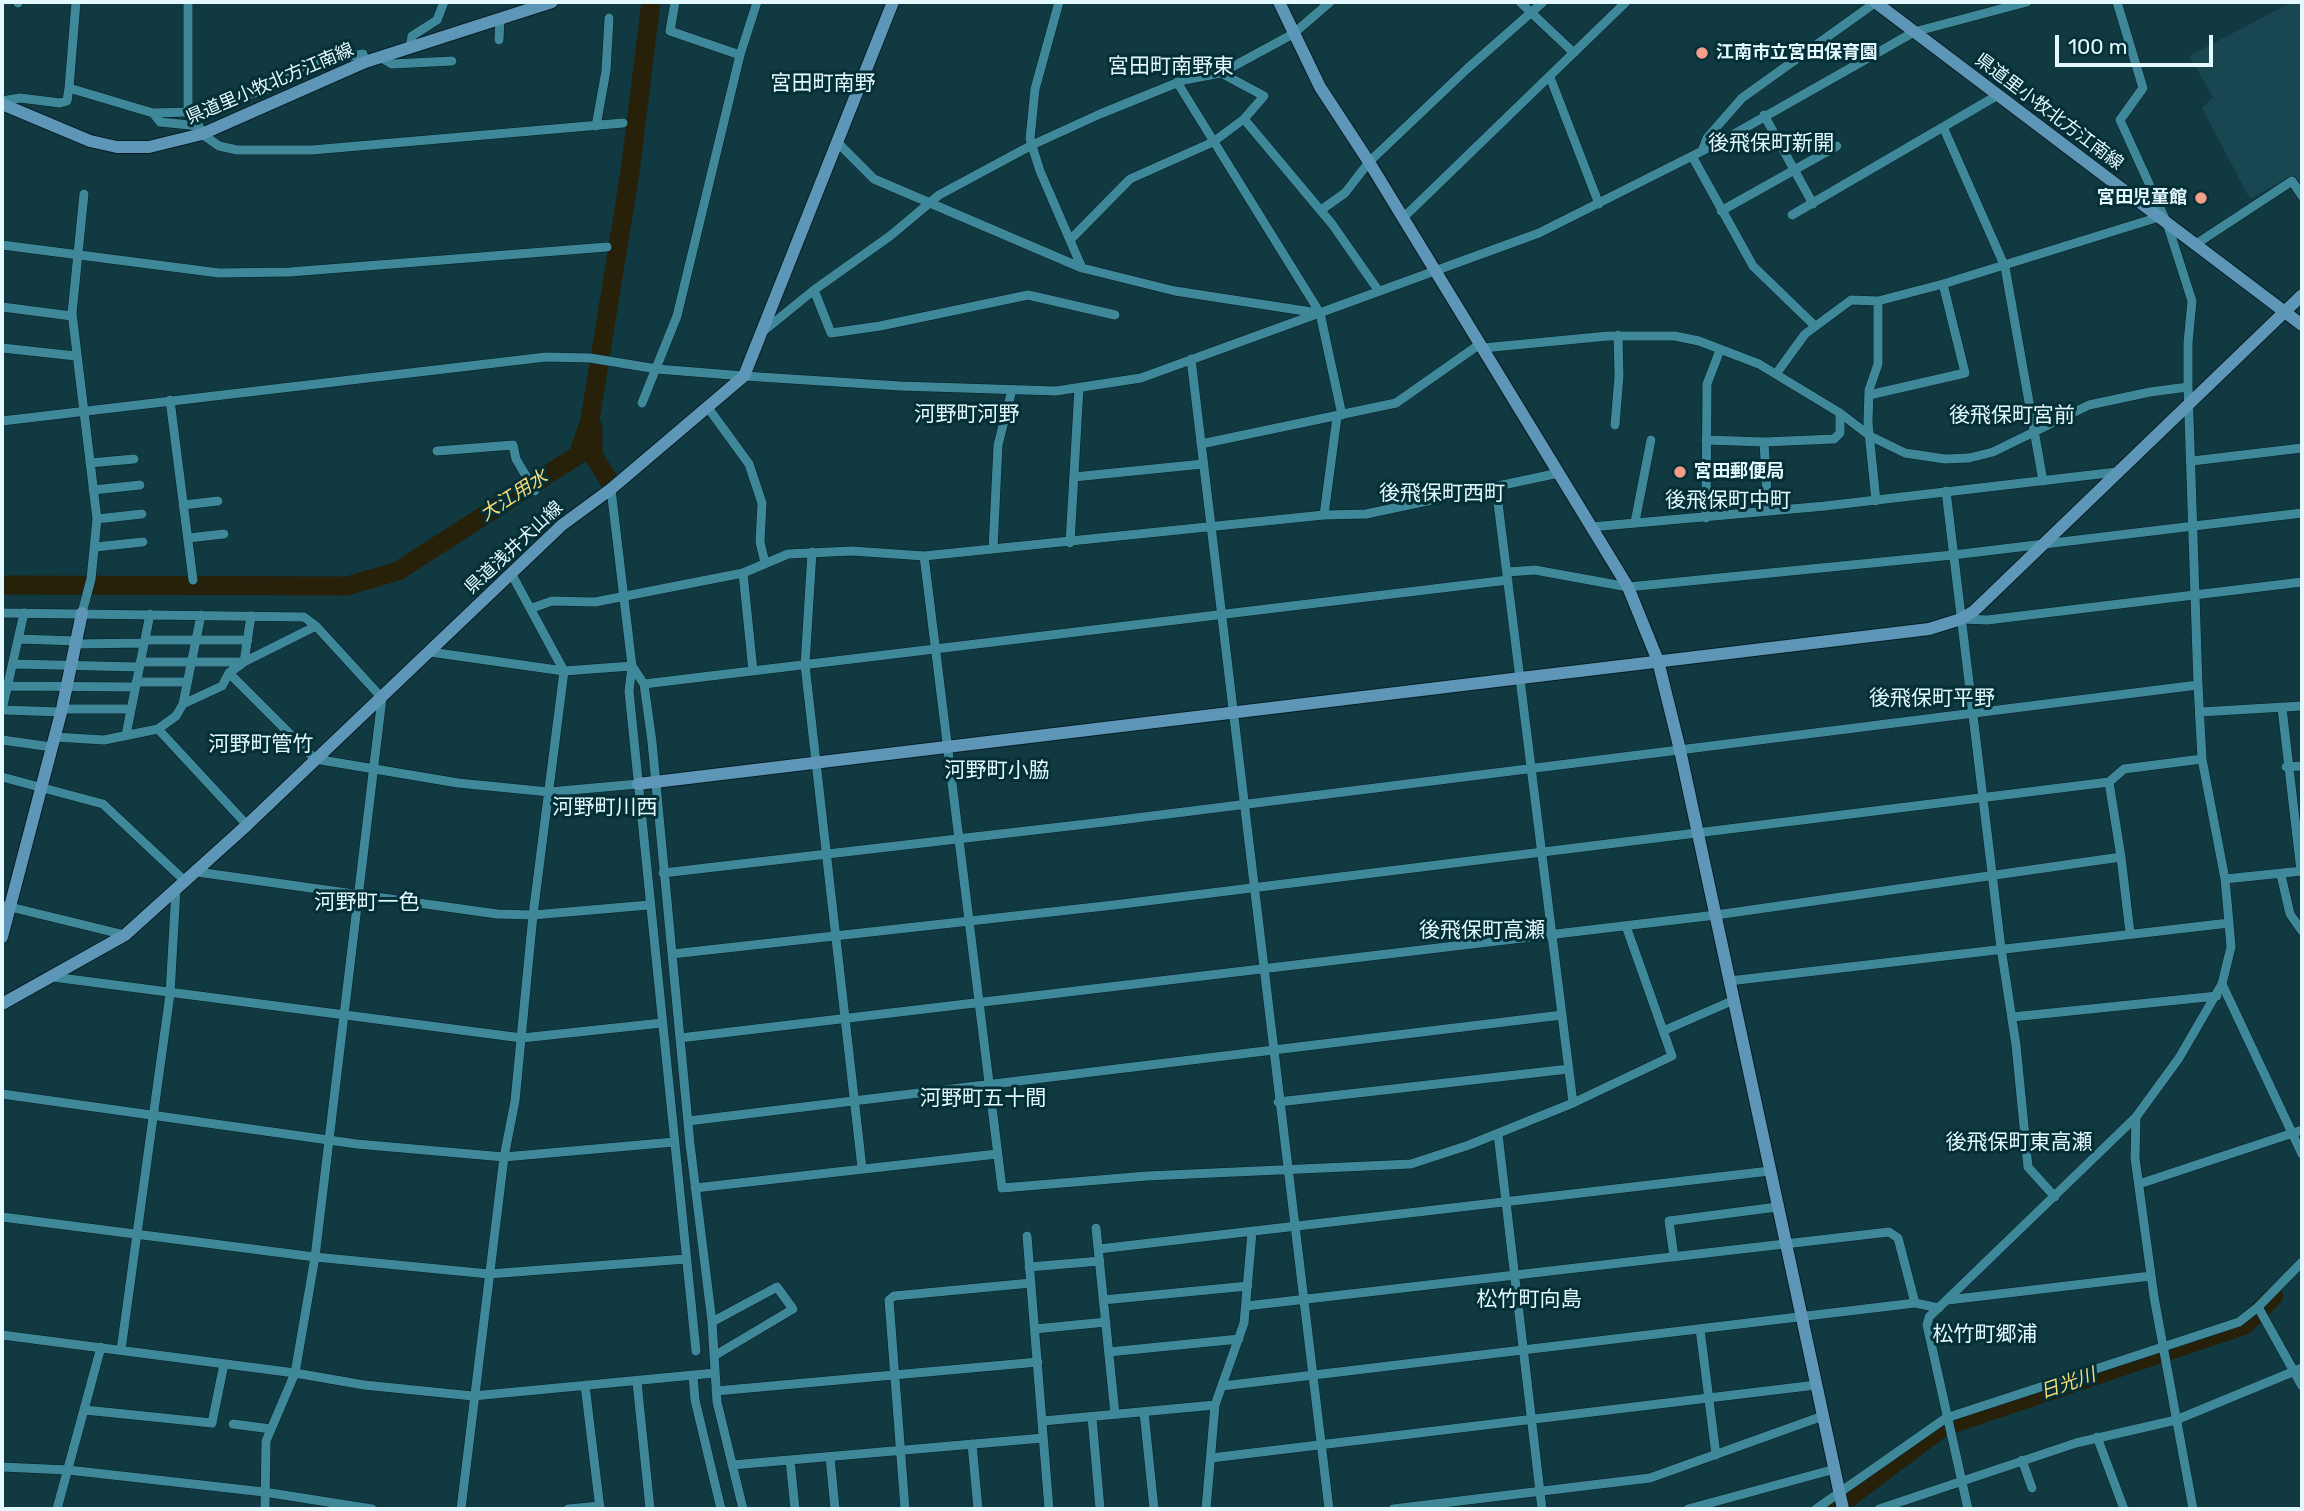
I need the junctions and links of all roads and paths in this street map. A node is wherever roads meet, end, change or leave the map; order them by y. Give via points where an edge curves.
1 (76, 2) edge
2 (188, 2) edge
3 (444, 2) edge
4 (552, 2) edge
5 (675, 2) edge
6 (757, 2) edge
7 (892, 2) edge
8 (1059, 2) edge
9 (1279, 2) edge
10 (1330, 2) edge
11 (1520, 2) edge
12 (1543, 2) edge
13 (1626, 2) edge
14 (1875, 2) edge
15 (2027, 2) edge
16 (2117, 2) edge
17 (1988, 6) edge
18 (1531, 12) junction
19 (500, 18) junction
20 (609, 18) dead end
21 (1914, 32) junction
22 (1293, 34) junction
23 (499, 40) dead end
24 (410, 47) junction
25 (1574, 53) junction
26 (740, 55) junction
27 (380, 57) junction
28 (452, 61) dead end
29 (365, 62) junction
30 (1221, 73) junction
31 (1550, 77) junction
32 (1177, 82) junction
33 (69, 88) junction
34 (1998, 95) junction
35 (2, 103) edge
36 (188, 112) junction
37 (153, 113) junction
38 (1765, 116) junction
39 (1244, 119) junction
40 (623, 123) dead end
41 (596, 126) junction
42 (1944, 129) junction
43 (202, 134) junction
44 (837, 142) junction
45 (1213, 142) junction
46 (1032, 145) junction
47 (1837, 146) dead end
48 (1702, 151) junction
49 (1692, 156) junction
50 (1369, 162) junction
51 (1795, 171) junction
52 (84, 194) dead end
53 (2302, 196) edge
54 (927, 203) junction
55 (1600, 204) junction
56 (1813, 204) junction
57 (1321, 211) junction
58 (1721, 211) junction
59 (1792, 215) dead end
60 (1403, 218) junction
61 (2163, 220) junction
62 (1071, 239) junction
63 (2196, 244) junction
64 (2, 245) edge
65 (607, 247) dead end
66 (79, 255) junction
67 (2005, 267) junction
68 (1082, 268) junction
69 (1434, 270) junction
70 (1943, 284) junction
71 (814, 290) junction
72 (1378, 290) junction
73 (2302, 295) edge
74 (1878, 301) junction
75 (2, 307) edge
76 (2285, 312) junction
77 (1320, 313) junction
78 (1115, 315) dead end
79 (72, 316) junction
80 (2302, 325) edge
81 (1815, 326) junction
82 (766, 329) junction
83 (1618, 335) junction
84 (1482, 346) junction
85 (2, 348) edge
86 (1720, 350) junction
87 (76, 356) junction
88 (1191, 359) junction
89 (657, 369) junction
90 (1776, 374) junction
91 (744, 376) junction
92 (2188, 387) junction
93 (1079, 388) junction
94 (1012, 390) junction
95 (1869, 394) junction
96 (170, 400) junction
97 (642, 402) dead end
98 (2190, 405) junction
99 (709, 409) junction
100 (83, 411) junction
101 (1840, 413) junction
102 (1340, 416) junction
103 (2, 421) edge
104 (1615, 425) dead end
105 (2035, 432) junction
106 (1870, 436) junction
107 (1651, 440) dead end
108 (1706, 440) junction
109 (1764, 442) junction
110 (1201, 444) junction
111 (2302, 448) edge
112 (436, 452) dead end
113 (134, 459) dead end
114 (2192, 461) junction
115 (90, 463) junction
116 (1203, 464) junction
117 (2118, 472) junction
118 (1559, 473) junction
119 (1074, 477) junction
120 (2043, 481) junction
121 (140, 485) dead end
122 (531, 486) dead end
123 (1496, 488) junction
124 (611, 489) junction
125 (93, 490) junction
126 (1946, 491) junction
127 (1877, 500) junction
128 (218, 501) dead end
129 (184, 505) junction
130 (1768, 511) junction
131 (2302, 513) edge
132 (142, 514) dead end
133 (1324, 515) junction
134 (97, 519) junction
135 (1706, 519) junction
136 (1635, 522) junction
137 (2193, 526) junction
138 (1210, 527) junction
139 (1591, 527) junction
140 (224, 534) dead end
141 (188, 538) junction
142 (143, 542) dead end
143 (1070, 543) junction
144 (2046, 543) junction
145 (96, 547) junction
146 (993, 550) junction
147 (812, 552) junction
148 (1954, 555) junction
149 (924, 556) junction
150 (765, 563) junction
151 (511, 573) junction
152 (743, 573) junction
153 (1508, 576) junction
154 (193, 580) dead end
155 (2302, 582) edge
156 (1628, 587) junction
157 (2195, 595) junction
158 (624, 596) junction
159 (532, 608) junction
160 (2, 613) edge
161 (24, 613) junction
162 (82, 613) junction
163 (150, 614) junction
164 (201, 615) junction
165 (1221, 615) junction
166 (251, 616) junction
167 (1961, 620) junction
168 (316, 626) junction
169 (19, 639) junction
170 (196, 639) junction
171 (248, 640) junction
172 (76, 642) junction
173 (144, 642) junction
174 (936, 649) junction
175 (430, 652) junction
176 (192, 661) junction
177 (1658, 661) junction
178 (244, 662) junction
179 (14, 664) junction
180 (140, 664) junction
181 (805, 664) junction
182 (71, 666) junction
183 (632, 666) junction
184 (565, 671) junction
185 (753, 671) junction
186 (229, 673) junction
187 (1520, 678) junction
188 (187, 682) junction
189 (644, 684) junction
190 (136, 685) junction
191 (2198, 685) junction
192 (9, 686) junction
193 (67, 687) junction
194 (382, 698) junction
195 (183, 704) junction
196 (2302, 706) edge
197 (2281, 708) junction
198 (131, 709) junction
199 (3, 710) edge
200 (62, 711) junction
201 (1233, 712) junction
202 (1973, 712) junction
203 (2200, 712) junction
204 (158, 729) junction
205 (126, 735) junction
206 (2, 740) edge
207 (54, 742) junction
208 (947, 747) junction
209 (1680, 750) junction
210 (315, 759) junction
211 (2202, 759) junction
212 (817, 762) junction
213 (2302, 766) edge
214 (375, 767) junction
215 (2286, 767) junction
216 (1531, 768) junction
217 (2, 777) edge
218 (655, 782) junction
219 (2109, 782) junction
220 (638, 784) junction
221 (42, 789) junction
222 (549, 792) junction
223 (1983, 796) junction
224 (1243, 804) junction
225 (247, 825) junction
226 (1696, 831) junction
227 (959, 840) junction
228 (1542, 851) junction
229 (826, 855) junction
230 (2121, 858) junction
231 (2302, 871) edge
232 (197, 872) junction
233 (663, 873) junction
234 (1993, 874) junction
235 (2281, 875) junction
236 (2225, 879) junction
237 (181, 886) junction
238 (1253, 887) junction
239 (359, 893) junction
240 (649, 905) junction
241 (5, 906) edge
242 (533, 915) junction
243 (1716, 915) junction
244 (969, 920) junction
245 (2230, 923) junction
246 (1626, 926) junction
247 (2302, 929) edge
248 (2130, 933) junction
249 (125, 934) junction
250 (1552, 934) junction
251 (2, 937) edge
252 (835, 937) junction
253 (2001, 948) junction
254 (672, 954) junction
255 (1263, 969) junction
256 (53, 977) junction
257 (1729, 981) junction
258 (2222, 984) junction
259 (170, 994) junction
260 (2217, 996) junction
261 (1734, 1000) junction
262 (2, 1004) edge
263 (979, 1004) junction
264 (1562, 1015) junction
265 (345, 1017) junction
266 (2012, 1017) junction
267 (844, 1018) junction
268 (662, 1023) junction
269 (1663, 1031) junction
270 (522, 1038) junction
271 (680, 1038) junction
272 (1272, 1050) junction
273 (1569, 1069) junction
274 (989, 1084) junction
275 (2, 1094) edge
276 (854, 1101) junction
277 (1278, 1102) junction
278 (1573, 1102) junction
279 (153, 1114) junction
280 (2136, 1117) junction
281 (688, 1121) junction
282 (2298, 1131) edge
283 (1498, 1133) junction
284 (330, 1140) junction
285 (674, 1142) junction
286 (997, 1154) junction
287 (2302, 1154) edge
288 (504, 1157) junction
289 (862, 1168) junction
290 (1286, 1169) junction
291 (1770, 1171) junction
292 (2139, 1184) junction
293 (695, 1188) junction
294 (2055, 1197) junction
295 (1505, 1200) junction
296 (1777, 1207) junction
297 (2, 1217) edge
298 (1293, 1227) junction
299 (1096, 1228) dead end
300 (1252, 1232) junction
301 (138, 1234) junction
302 (1027, 1236) dead end
303 (1786, 1244) junction
304 (1098, 1249) junction
305 (315, 1257) junction
306 (1674, 1258) junction
307 (686, 1259) junction
308 (1100, 1261) junction
309 (2302, 1262) edge
310 (1029, 1267) junction
311 (489, 1274) junction
312 (1516, 1276) junction
313 (2151, 1276) junction
314 (1031, 1283) junction
315 (1248, 1286) junction
316 (1104, 1300) junction
317 (1948, 1300) junction
318 (1302, 1301) junction
319 (1915, 1303) junction
320 (1246, 1306) junction
321 (1939, 1308) junction
322 (2260, 1309) junction
323 (1801, 1317) junction
324 (712, 1322) junction
325 (1106, 1322) junction
326 (1035, 1329) junction
327 (1700, 1329) junction
328 (2, 1335) edge
329 (1239, 1339) junction
330 (102, 1347) junction
331 (121, 1350) junction
332 (1524, 1350) junction
333 (696, 1351) dead end
334 (2164, 1351) junction
335 (1109, 1352) junction
336 (714, 1356) junction
337 (1038, 1362) junction
338 (224, 1364) junction
339 (2298, 1371) edge
340 (295, 1373) junction
341 (715, 1373) junction
342 (895, 1375) junction
343 (1312, 1375) junction
344 (693, 1376) junction
345 (637, 1382) junction
346 (585, 1385) junction
347 (1816, 1385) junction
348 (1222, 1386) junction
349 (2302, 1386) edge
350 (716, 1391) junction
351 (473, 1396) junction
352 (1709, 1399) junction
353 (1216, 1405) junction
354 (85, 1410) junction
355 (1144, 1412) junction
356 (1115, 1414) junction
357 (1823, 1416) junction
358 (1092, 1417) junction
359 (2176, 1420) junction
360 (1043, 1421) junction
361 (1533, 1421) junction
362 (1947, 1423) junction
363 (233, 1424) dead end
364 (271, 1429) junction
365 (2097, 1437) junction
366 (1043, 1438) junction
367 (972, 1444) junction
368 (1320, 1446) junction
369 (900, 1450) junction
370 (1716, 1455) junction
371 (831, 1457) junction
372 (1211, 1458) junction
373 (790, 1460) junction
374 (2022, 1460) junction
375 (732, 1465) junction
376 (2, 1467) edge
377 (1835, 1469) junction
378 (68, 1470) junction
379 (1960, 1481) junction
380 (2032, 1488) dead end
381 (1540, 1491) junction
382 (264, 1492) junction
383 (1842, 1502) edge
384 (600, 1508) edge
385 (57, 1509) edge
386 (265, 1509) edge
387 (372, 1509) edge
388 (461, 1509) edge
389 (568, 1509) edge
390 (650, 1509) edge
391 (721, 1509) edge
392 (743, 1509) edge
393 (795, 1509) edge
394 (835, 1509) edge
395 (905, 1509) edge
396 (978, 1509) edge
397 (1049, 1509) edge
398 (1100, 1509) edge
399 (1154, 1509) edge
400 (1206, 1509) edge
401 (1329, 1509) edge
402 (1393, 1509) edge
403 (1542, 1509) edge
404 (1688, 1509) edge
405 (1816, 1509) edge
406 (1879, 1509) edge
407 (1968, 1509) edge
408 (2124, 1509) edge
409 (2193, 1509) edge

1 - 33 street
2 - 36 street
3 - 24 street via 437,20 412,36
4 - 19 street, 県道里小牧北方江南線
5 - 26 street via 670,31
6 - 26 street
7 - 44 street, 県道浅井犬山線
8 - 46 street via 1035,89
9 - 22 street
10 - 22 street
11 - 18 street
12 - 18 street
13 - 25 street
14 - 21 street, 県道里小牧北方江南線
14 - 48 street via 1742,98 1707,138
15 - 17 street
16 - 61 street via 2143,88 2120,120
17 - 21 street
18 - 25 street
18 - 50 street
19 - 23 street
19 - 24 street, 県道里小牧北方江南線
20 - 41 street
21 - 34 street, 県道里小牧北方江南線
21 - 38 street
22 - 30 street
22 - 50 street via 1320,87
24 - 27 street, 県道里小牧北方江南線
25 - 31 street
26 - 89 street via 677,316
27 - 28 street via 393,64
27 - 29 street, 県道里小牧北方江南線
29 - 36 street via 362,54 309,63 266,90
29 - 43 street, 県道里小牧北方江南線
30 - 32 street
30 - 39 street via 1264,96
31 - 55 street
31 - 60 street
32 - 45 street
32 - 46 street
33 - 35 street via 67,101 60,103 20,97
33 - 37 street
34 - 42 street
34 - 61 street, 県道里小牧北方江南線
35 - 43 street, 県道里小牧北方江南線 via 78,136 117,147 149,148
36 - 37 street
37 - 43 street via 160,122 199,125
38 - 48 street
38 - 51 street
39 - 45 street
39 - 57 street
40 - 41 street
41 - 43 street via 273,151 219,146
42 - 56 street
42 - 67 street
44 - 54 street via 874,179
44 - 82 street, 県道浅井犬山線
45 - 62 street via 1130,179
45 - 77 street
46 - 54 street
46 - 62 street
47 - 51 street
48 - 49 street
49 - 55 street
49 - 58 street
50 - 57 street via 1345,193
50 - 60 street
51 - 56 street
51 - 58 street
52 - 66 street
53 - 63 street via 2292,181
54 - 68 street
54 - 71 street via 890,236
55 - 69 street via 1539,233
56 - 59 street
57 - 72 street
58 - 81 street via 1753,266
60 - 69 street
61 - 63 street, 県道里小牧北方江南線
61 - 67 street
61 - 92 street via 2192,301
62 - 68 street
63 - 76 street, 県道里小牧北方江南線
64 - 66 street
65 - 66 street via 290,272 219,273
66 - 79 street
67 - 70 street
67 - 105 street
68 - 77 street via 1175,291
69 - 72 street
69 - 84 street
70 - 74 street
70 - 95 street via 1965,373
71 - 78 street via 831,333 1028,295
71 - 82 street
72 - 77 street
73 - 76 street
74 - 81 street via 1851,300
74 - 95 street via 1878,364
75 - 79 street
76 - 80 street, 県道里小牧北方江南線
76 - 98 street
77 - 88 street
77 - 102 street
79 - 87 street
81 - 90 street
82 - 91 street, 県道浅井犬山線
83 - 84 street
83 - 86 street via 1675,336
83 - 104 street
84 - 102 street via 1396,403
84 - 118 street
85 - 87 street
86 - 90 street
86 - 108 street via 1707,384
87 - 100 street
88 - 93 street via 1141,378
88 - 110 street
89 - 91 street
89 - 96 street via 546,356
89 - 97 street
90 - 101 street
91 - 94 street
91 - 99 street, 県道浅井犬山線
92 - 98 street
92 - 105 street via 2089,405
93 - 94 street
93 - 119 street
94 - 146 street via 998,445
95 - 106 street
96 - 100 street
96 - 129 street
98 - 114 street
98 - 117 street
99 - 124 street, 県道浅井犬山線
99 - 150 street via 749,464 762,503 760,542
100 - 103 street
100 - 115 street
101 - 106 street
101 - 109 street via 1840,433 1834,439
102 - 110 street
102 - 133 street
105 - 106 street via 1993,453 1957,458 1905,453
105 - 120 street
106 - 127 street
107 - 136 street
108 - 109 street
108 - 135 street
109 - 130 street
110 - 116 street
111 - 114 street
112 - 122 street via 513,445
113 - 115 street
114 - 137 street
115 - 125 street
116 - 119 street
116 - 138 street
117 - 120 street
117 - 144 street
118 - 123 street
118 - 139 street
119 - 143 street
120 - 126 street
121 - 125 street
123 - 133 street via 1366,514
123 - 153 street
124 - 151 street, 県道浅井犬山線 via 562,524
124 - 158 street
125 - 134 street
126 - 127 street
126 - 148 street
127 - 130 street
128 - 129 street
129 - 141 street
130 - 135 street
131 - 137 street
132 - 134 street
133 - 138 street
134 - 145 street
135 - 136 street
136 - 139 street
137 - 144 street
137 - 157 street
138 - 143 street
138 - 165 street
139 - 156 street
140 - 141 street
141 - 154 street
142 - 145 street
143 - 146 street
144 - 148 street
144 - 167 street
145 - 162 street
146 - 149 street
147 - 149 street
147 - 150 street
147 - 181 street
148 - 156 street
148 - 167 street
149 - 174 street
150 - 152 street
151 - 159 street
151 - 175 street, 県道浅井犬山線
152 - 158 street
152 - 185 street
153 - 156 street via 1535,570
153 - 165 street
153 - 187 street
155 - 157 street
156 - 177 street
157 - 167 street
157 - 191 street
158 - 159 street via 595,602 552,601
158 - 183 street
159 - 184 street
160 - 161 street
161 - 162 street
161 - 169 street
162 - 163 street
162 - 172 street
163 - 164 street
163 - 173 street
164 - 166 street
164 - 170 street
165 - 174 street
165 - 201 street
166 - 168 street via 304,617
166 - 171 street
167 - 177 street via 1928,629
167 - 202 street
168 - 178 street
168 - 194 street
169 - 172 street
169 - 179 street
170 - 171 street
170 - 173 street
170 - 176 street
171 - 178 street
172 - 173 street
172 - 182 street
173 - 180 street
174 - 181 street
174 - 208 street
175 - 184 street
175 - 194 street, 県道浅井犬山線
176 - 178 street
176 - 180 street
176 - 188 street
177 - 187 street
177 - 209 street
178 - 186 street
179 - 182 street
179 - 192 street
180 - 182 street
180 - 190 street
181 - 185 street
181 - 212 street
182 - 193 street
183 - 184 street
183 - 189 street
183 - 220 street via 629,691
184 - 222 street
185 - 189 street
186 - 195 street via 222,686
186 - 210 street
187 - 201 street
187 - 216 street
188 - 190 street
188 - 195 street
189 - 218 street
190 - 193 street
190 - 198 street
191 - 202 street
191 - 203 street
192 - 193 street
192 - 199 street
193 - 200 street
194 - 210 street, 県道浅井犬山線
194 - 214 street
195 - 204 street via 176,716
196 - 197 street
197 - 203 street
197 - 215 street
198 - 200 street
198 - 205 street
199 - 200 street
200 - 207 street
201 - 208 street
201 - 224 street
202 - 209 street
202 - 223 street
203 - 211 street
204 - 205 street
204 - 225 street
205 - 207 street
206 - 207 street
207 - 221 street
208 - 212 street
208 - 227 street
209 - 216 street
209 - 226 street
210 - 214 street
210 - 225 street, 県道浅井犬山線
211 - 219 street via 2124,769
211 - 236 street
212 - 218 street
212 - 229 street
213 - 215 street
214 - 222 street via 458,783
214 - 239 street
215 - 231 street
216 - 224 street
216 - 228 street
217 - 221 street
218 - 220 street
218 - 233 street
219 - 223 street
219 - 230 street
220 - 222 street
220 - 240 street
221 - 237 street via 103,804
221 - 241 street
222 - 242 street
223 - 226 street
223 - 234 street
224 - 227 street
224 - 238 street
225 - 232 street, 県道浅井犬山線
226 - 228 street
226 - 243 street
227 - 229 street
227 - 244 street
228 - 238 street
228 - 250 street
229 - 233 street
229 - 252 street
230 - 234 street
230 - 248 street
231 - 235 street
232 - 237 street, 県道浅井犬山線
232 - 239 street
233 - 254 street
234 - 243 street
234 - 253 street
235 - 236 street
235 - 247 street via 2290,914
236 - 245 street
237 - 249 street, 県道浅井犬山線
237 - 259 street
238 - 244 street
238 - 255 street
239 - 242 street via 497,914
239 - 265 street
240 - 242 street
240 - 268 street
241 - 249 street
241 - 251 street
242 - 270 street
243 - 246 street
243 - 257 street
244 - 252 street
244 - 263 street
245 - 248 street
245 - 258 street via 2231,947
246 - 250 street
246 - 269 street
248 - 253 street
249 - 256 street, 県道浅井犬山線
250 - 255 street
250 - 264 street
252 - 254 street
252 - 267 street
253 - 257 street
253 - 266 street
254 - 271 street
255 - 263 street
255 - 272 street
256 - 259 street
256 - 262 street, 県道浅井犬山線
257 - 261 street
258 - 260 street
258 - 282 street
259 - 265 street
259 - 279 street
260 - 266 street
260 - 280 street
261 - 269 street
261 - 291 street
263 - 267 street
263 - 274 street
264 - 272 street
264 - 273 street
265 - 270 street
265 - 284 street
266 - 294 street via 2028,1167
267 - 271 street
267 - 276 street
268 - 270 street
268 - 285 street
269 - 278 street via 1672,1056
270 - 288 street
271 - 281 street
272 - 274 street
272 - 277 street
273 - 277 street
273 - 278 street
274 - 276 street
274 - 286 street
275 - 279 street
276 - 281 street
276 - 289 street
277 - 290 street
278 - 283 street
279 - 284 street
279 - 301 street
280 - 292 street
280 - 294 street
281 - 293 street
282 - 287 street
282 - 292 street
283 - 290 street via 1411,1164
283 - 295 street
284 - 288 street
284 - 305 street
285 - 288 street
285 - 307 street
286 - 289 street
286 - 290 street via 1002,1188
288 - 311 street
289 - 293 street
290 - 298 street
291 - 295 street
291 - 296 street
292 - 313 street
293 - 324 street
294 - 317 street
295 - 298 street
295 - 312 street
296 - 303 street
296 - 306 street via 1669,1221
297 - 301 street
298 - 300 street
298 - 318 street
299 - 304 street
300 - 304 street
300 - 315 street
301 - 305 street
301 - 331 street
302 - 310 street
303 - 306 street
303 - 319 street via 1895,1234
303 - 323 street
304 - 308 street
305 - 311 street
305 - 340 street
306 - 312 street
307 - 311 street
307 - 333 street
308 - 310 street
308 - 316 street
309 - 322 street
310 - 314 street
311 - 351 street
312 - 318 street
312 - 332 street
313 - 317 street
313 - 334 street
314 - 326 street
314 - 342 street via 894,1296 889,1300
315 - 316 street
315 - 320 street
316 - 325 street
317 - 321 street
318 - 320 street
318 - 343 street
319 - 321 street
319 - 323 street
320 - 329 street
321 - 362 street via 1927,1325
322 - 334 street
322 - 339 street
323 - 327 street
323 - 347 street
324 - 336 street
324 - 336 street via 777,1287 793,1309
325 - 326 street
325 - 335 street
326 - 337 street
327 - 332 street
327 - 352 street
328 - 330 street
329 - 335 street
329 - 348 street
330 - 331 street
330 - 354 street
331 - 338 street
332 - 343 street
332 - 361 street
334 - 359 street
334 - 362 street
335 - 356 street
336 - 341 street
337 - 342 street
337 - 360 street
338 - 340 street
338 - 354 street via 212,1423
339 - 349 street
339 - 359 street
340 - 351 street
340 - 364 street
341 - 344 street
341 - 350 street
342 - 350 street
342 - 369 street
343 - 348 street
343 - 368 street
344 - 345 street
344 - 391 street
345 - 346 street
345 - 390 street
346 - 351 street
346 - 384 street
347 - 352 street
347 - 357 street
348 - 353 street
350 - 375 street
351 - 388 street
352 - 361 street
352 - 370 street
353 - 355 street
353 - 372 street
354 - 378 street
355 - 356 street
355 - 399 street
356 - 358 street
357 - 370 street
357 - 377 street
358 - 360 street
358 - 398 street
359 - 365 street
359 - 409 street
360 - 366 street
361 - 368 street
361 - 381 street
362 - 379 street
362 - 383 street
363 - 364 street
364 - 382 street via 264,1454
365 - 374 street
365 - 408 street
366 - 367 street
366 - 397 street
367 - 369 street
367 - 396 street
368 - 372 street
368 - 401 street
369 - 371 street
369 - 395 street
370 - 381 street via 1650,1478
371 - 373 street
371 - 394 street
372 - 400 street
373 - 375 street
373 - 393 street
374 - 379 street
374 - 380 street
375 - 392 street
376 - 378 street
377 - 383 street
377 - 404 street
378 - 382 street
378 - 385 street
379 - 406 street
379 - 407 street
381 - 402 street
381 - 403 street
382 - 386 street
382 - 387 street
383 - 405 street
384 - 389 street

